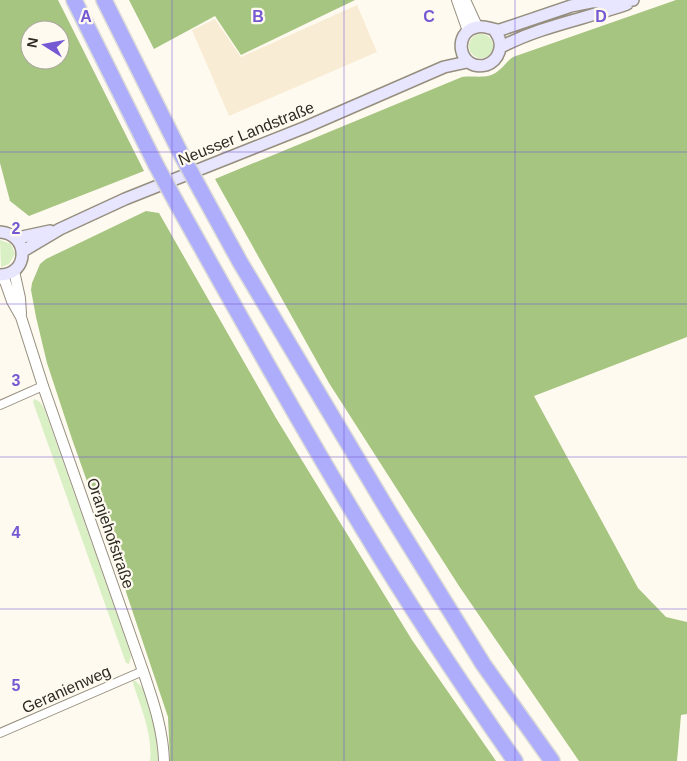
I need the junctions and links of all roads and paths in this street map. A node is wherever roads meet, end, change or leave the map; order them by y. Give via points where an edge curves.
1 (74, 0) edge
2 (104, 0) edge
3 (457, 0) edge
4 (465, 0) edge
5 (633, 0) edge
6 (637, 0) edge
7 (473, 28) junction
8 (494, 30) junction
9 (501, 47) junction
10 (461, 48) junction
11 (467, 62) junction
12 (444, 68) junction
13 (60, 229) junction
14 (5, 232) edge
15 (22, 252) junction
16 (14, 271) junction
17 (0, 276) edge
18 (22, 317) junction
19 (43, 386) junction
20 (0, 405) edge
21 (143, 671) junction
22 (0, 733) edge
23 (164, 761) edge
24 (515, 761) edge
25 (552, 761) edge

1 - 24 highway, bridge via 156,166 263,359 362,528
2 - 25 highway, bridge via 182,156 240,262 483,664
3 - 7 street
4 - 7 street
5 - 8 main road via 591,2
6 - 9 main road, Neusser Landstraße via 561,23
7 - 8 main road via 484,26
7 - 10 main road, Neusser Landstraße via 464,36
8 - 9 main road
9 - 11 main road, Neusser Landstraße via 490,63 478,65
10 - 11 main road
10 - 12 main road, Neusser Landstraße
11 - 12 main road, Neusser Landstraße
12 - 13 main road, Neusser Landstraße via 125,199
13 - 14 main road, Neusser Landstraße via 22,237
13 - 15 main road, Neusser Landstraße
14 - 15 main road via 21,246
15 - 16 main road via 21,262
16 - 17 main road
16 - 18 street, Oranjehofstraße
17 - 18 street, Oranjehofstraße
18 - 19 street, Oranjehofstraße
19 - 20 street
19 - 21 street, Oranjehofstraße
21 - 22 street, Geranienweg
21 - 23 street, Oranjehofstraße via 158,714

